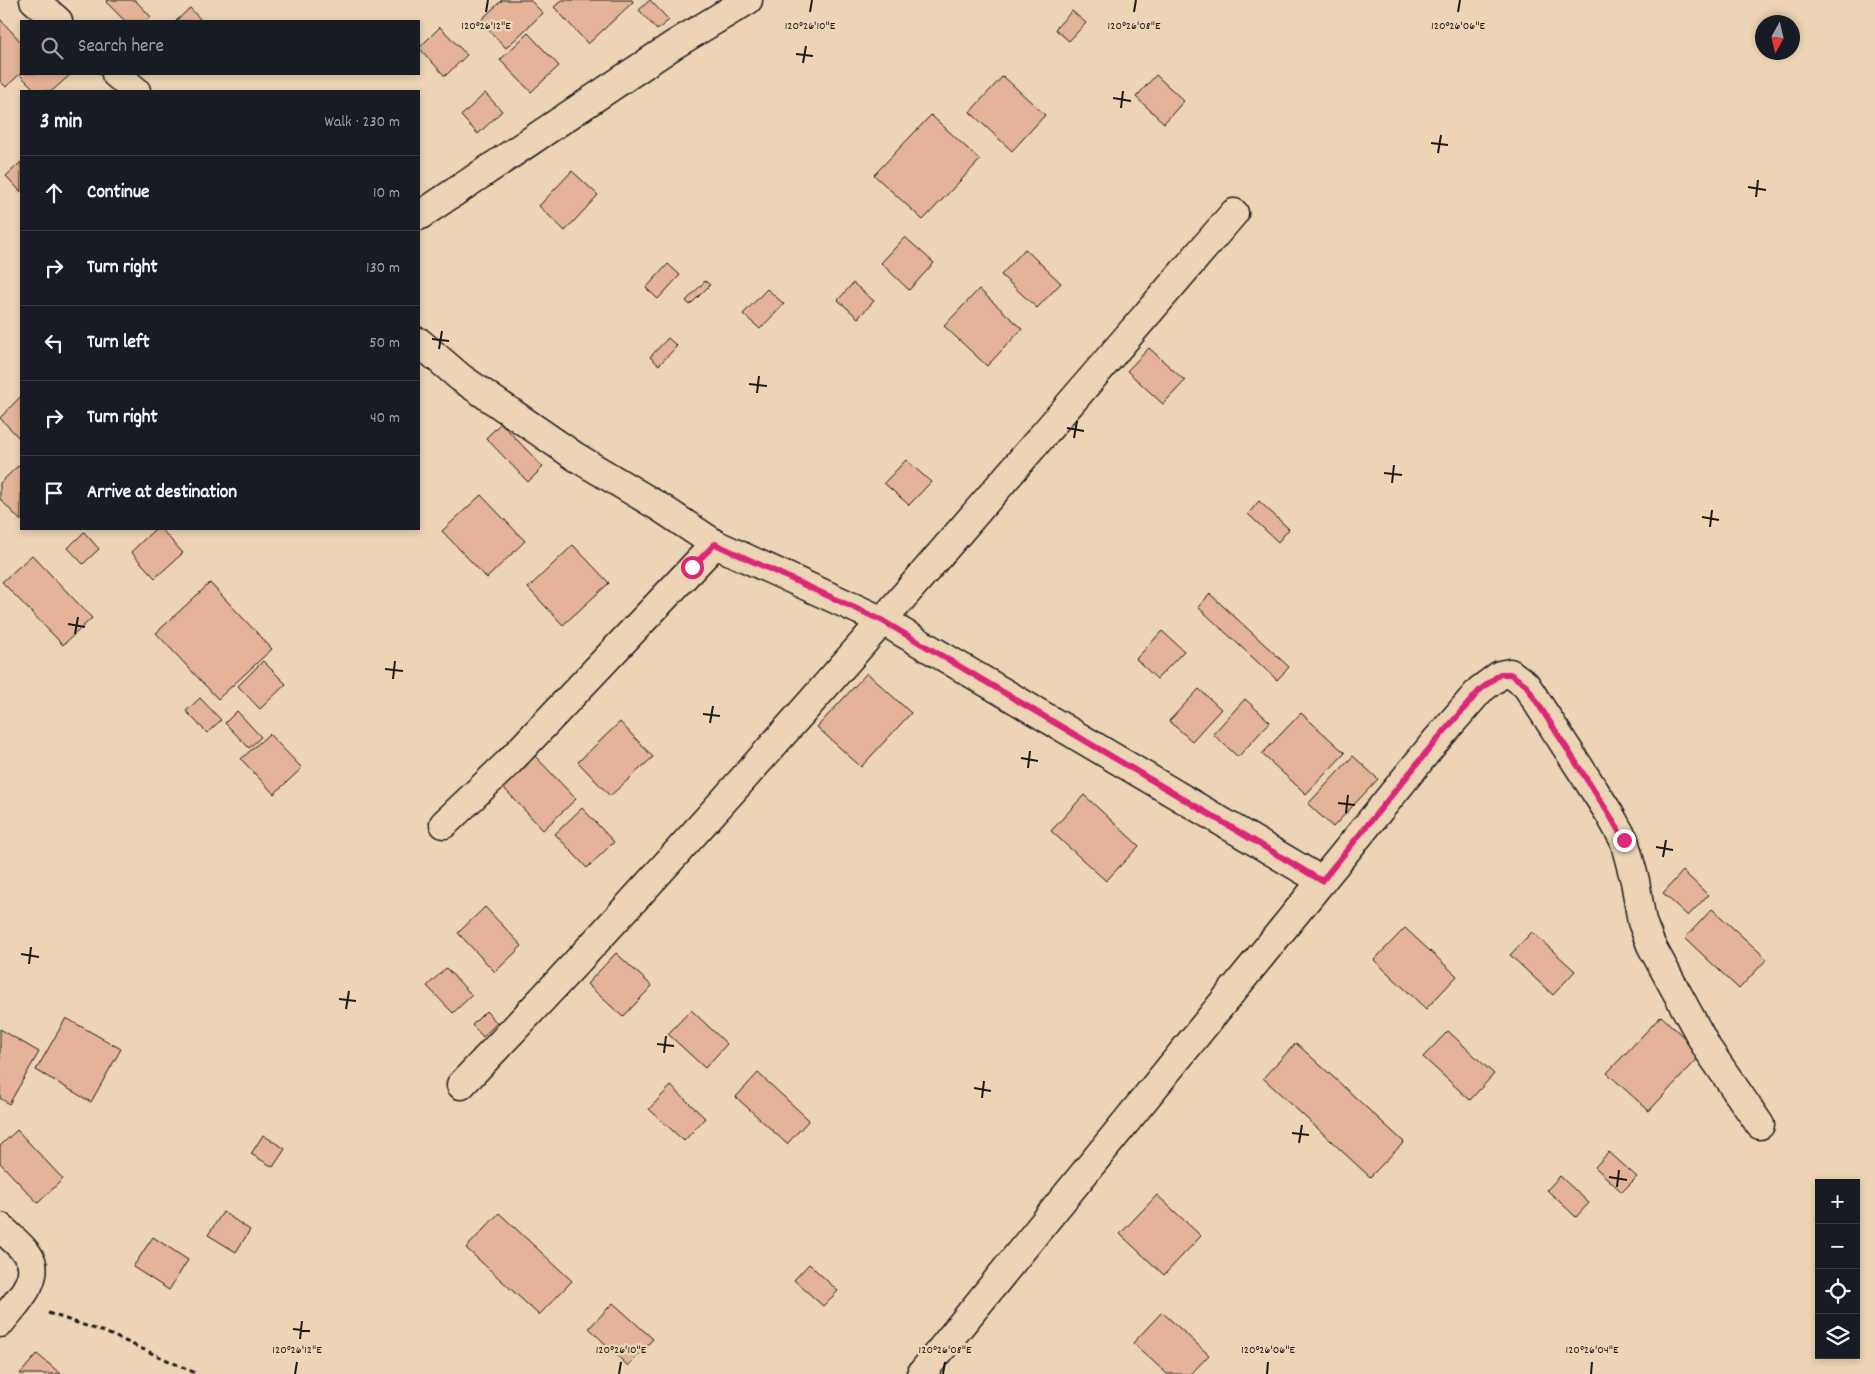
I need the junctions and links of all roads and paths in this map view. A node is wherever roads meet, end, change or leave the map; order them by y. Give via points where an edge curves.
1 (34, 0) edge
2 (748, 0) edge
3 (57, 20) edge
4 (117, 75) edge
5 (135, 90) edge
6 (1234, 212) dead end
7 (420, 215) edge
8 (420, 343) edge
9 (715, 544) junction
10 (883, 621) junction
11 (444, 824) dead end
12 (1322, 881) junction
13 (461, 1085) dead end
14 (1760, 1125) dead end
15 (0, 1228) edge
16 (17, 1302) junction
17 (0, 1323) edge
18 (198, 1374) edge
19 (920, 1374) edge

1 - 3 street
2 - 7 street via 672,46
4 - 5 street
6 - 10 street
8 - 9 street via 461,378 576,457
9 - 10 street
9 - 11 street via 509,762
10 - 12 street
10 - 13 street via 573,968
12 - 14 street via 1480,690 1500,674 1510,674 1526,685 1624,840 1642,922 1651,945 1707,1048
12 - 19 street
15 - 16 street via 28,1256 33,1267 25,1292
16 - 17 street
16 - 18 path via 107,1333

